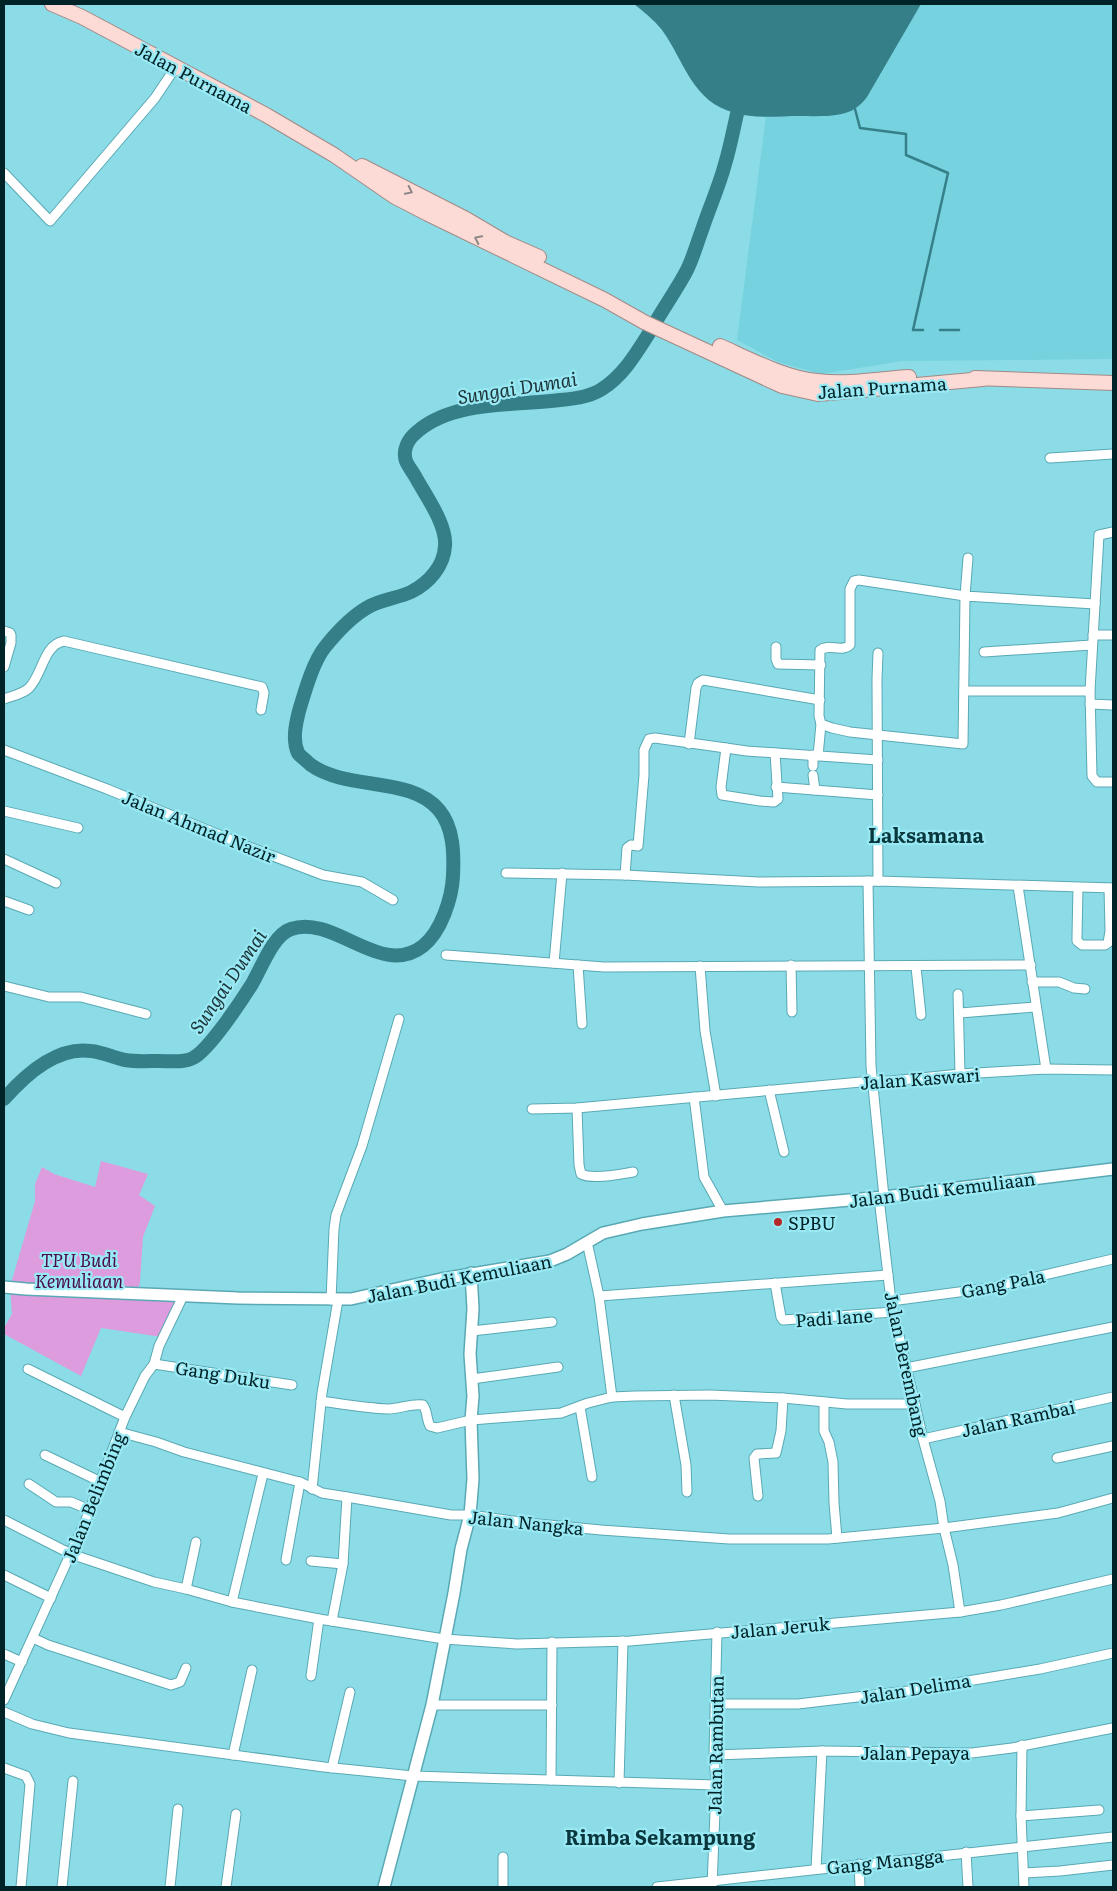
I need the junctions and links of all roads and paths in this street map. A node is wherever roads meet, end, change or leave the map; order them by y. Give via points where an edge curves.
1 (52, 4) edge
2 (175, 68) junction
3 (4, 173) edge
4 (1113, 383) edge
5 (1113, 454) edge
6 (1050, 458) dead end
7 (1113, 532) edge
8 (968, 558) dead end
9 (965, 596) junction
10 (1095, 604) junction
11 (4, 631) edge
12 (1093, 635) junction
13 (1113, 635) edge
14 (1092, 645) junction
15 (776, 647) dead end
16 (984, 652) dead end
17 (878, 653) dead end
18 (821, 665) junction
19 (4, 667) edge
20 (964, 691) junction
21 (1090, 691) junction
22 (4, 699) edge
23 (820, 700) junction
24 (1090, 704) junction
25 (1113, 705) edge
26 (261, 710) dead end
27 (821, 724) junction
28 (877, 734) junction
29 (689, 744) junction
30 (726, 748) junction
31 (4, 750) edge
32 (775, 753) junction
33 (816, 756) junction
34 (878, 760) junction
35 (1113, 782) edge
36 (776, 787) junction
37 (815, 790) junction
38 (878, 796) junction
39 (4, 811) edge
40 (78, 828) dead end
41 (4, 859) edge
42 (506, 873) dead end
43 (562, 874) junction
44 (625, 875) junction
45 (868, 882) junction
46 (878, 882) junction
47 (56, 883) dead end
48 (1018, 886) junction
49 (1078, 888) junction
50 (1111, 888) edge
51 (393, 900) dead end
52 (4, 901) edge
53 (29, 910) dead end
54 (446, 955) dead end
55 (554, 963) junction
56 (578, 965) junction
57 (791, 965) junction
58 (1031, 965) junction
59 (700, 966) junction
60 (869, 966) junction
61 (916, 967) junction
62 (1032, 982) junction
63 (4, 986) edge
64 (1085, 989) dead end
65 (958, 994) dead end
66 (1035, 1007) junction
67 (792, 1012) dead end
68 (960, 1013) junction
69 (146, 1014) dead end
70 (921, 1015) dead end
71 (399, 1019) dead end
72 (582, 1024) dead end
73 (1046, 1069) junction
74 (1113, 1070) edge
75 (960, 1074) junction
76 (872, 1081) junction
77 (769, 1090) junction
78 (716, 1096) junction
79 (694, 1097) junction
80 (576, 1108) junction
81 (532, 1109) dead end
82 (784, 1152) dead end
83 (1113, 1169) edge
84 (633, 1172) dead end
85 (882, 1198) junction
86 (723, 1211) junction
87 (587, 1242) junction
88 (1113, 1259) edge
89 (471, 1273) junction
90 (888, 1275) junction
91 (775, 1283) junction
92 (4, 1287) edge
93 (183, 1296) junction
94 (598, 1296) junction
95 (334, 1300) junction
96 (891, 1301) junction
97 (893, 1312) junction
98 (552, 1322) dead end
99 (1113, 1327) edge
100 (472, 1331) junction
101 (154, 1364) junction
102 (558, 1367) dead end
103 (906, 1368) junction
104 (28, 1369) dead end
105 (472, 1379) junction
106 (292, 1385) dead end
107 (674, 1395) junction
108 (1113, 1397) edge
109 (612, 1398) junction
110 (783, 1398) junction
111 (321, 1401) junction
112 (824, 1402) junction
113 (915, 1404) junction
114 (580, 1407) junction
115 (125, 1417) junction
116 (471, 1420) junction
117 (119, 1432) junction
118 (923, 1439) junction
119 (1113, 1446) edge
120 (45, 1455) dead end
121 (1057, 1458) dead end
122 (263, 1474) junction
123 (592, 1476) dead end
124 (99, 1481) junction
125 (300, 1482) junction
126 (29, 1484) dead end
127 (312, 1488) junction
128 (687, 1492) dead end
129 (758, 1496) dead end
130 (348, 1497) junction
131 (1113, 1498) edge
132 (90, 1510) junction
133 (470, 1515) junction
134 (4, 1520) edge
135 (944, 1528) junction
136 (837, 1538) junction
137 (196, 1542) dead end
138 (71, 1554) junction
139 (286, 1560) dead end
140 (311, 1561) dead end
141 (343, 1564) junction
142 (4, 1575) edge
143 (1113, 1579) edge
144 (186, 1588) junction
145 (50, 1598) junction
146 (232, 1602) junction
147 (960, 1612) junction
148 (319, 1619) junction
149 (332, 1621) junction
150 (717, 1632) junction
151 (33, 1638) junction
152 (444, 1639) junction
153 (623, 1641) junction
154 (552, 1642) junction
155 (1113, 1653) edge
156 (4, 1654) edge
157 (22, 1662) junction
158 (186, 1668) dead end
159 (252, 1670) dead end
160 (312, 1676) dead end
161 (350, 1692) dead end
162 (4, 1700) edge
163 (715, 1704) junction
164 (432, 1705) junction
165 (552, 1705) junction
166 (4, 1712) edge
167 (1113, 1728) edge
168 (1022, 1745) junction
169 (822, 1751) junction
170 (233, 1755) junction
171 (714, 1755) junction
172 (4, 1768) edge
173 (332, 1768) junction
174 (412, 1776) junction
175 (551, 1780) junction
176 (73, 1781) dead end
177 (619, 1783) junction
178 (716, 1785) junction
179 (178, 1809) dead end
180 (1099, 1810) dead end
181 (236, 1814) dead end
182 (1021, 1816) junction
183 (1113, 1837) edge
184 (1022, 1846) junction
185 (966, 1852) junction
186 (503, 1857) dead end
187 (859, 1864) junction
188 (1113, 1865) edge
189 (816, 1869) junction
190 (1024, 1872) junction
191 (712, 1884) edge
192 (21, 1887) edge
193 (62, 1887) edge
194 (170, 1887) edge
195 (226, 1887) edge
196 (384, 1887) edge
197 (503, 1887) edge
198 (657, 1887) edge
199 (860, 1887) edge
200 (968, 1887) edge
201 (1024, 1887) edge

1 - 2 main road, Jalan Purnama
2 - 3 street via 155,98 50,221
2 - 4 main road, Jalan Purnama via 266,115 334,155 395,197 487,244 540,263 763,365 785,380 818,382 931,375
5 - 6 street
7 - 10 street via 1099,536
8 - 9 street
9 - 10 street
9 - 18 street via 854,581 850,589 850,645 843,649 822,648
9 - 20 street
10 - 12 street
11 - 19 street via 12,638
12 - 13 street
12 - 14 street
14 - 16 street
14 - 21 street
15 - 18 street via 778,664
17 - 28 street
18 - 23 street
20 - 21 street
20 - 28 street via 963,744
21 - 24 street
22 - 26 street via 28,690 51,649 64,641 262,687
23 - 27 street
23 - 29 street via 703,680 696,688
24 - 25 street
24 - 35 street via 1092,776 1097,782
27 - 28 street
27 - 33 street
28 - 34 street
29 - 30 street
29 - 44 street via 654,738 647,741 640,837 638,846 627,848
30 - 32 street
30 - 36 street via 721,787 724,796 777,801
31 - 51 street, Jalan Ahmad Nazir via 323,875 362,882
32 - 33 street
32 - 36 street
33 - 34 street
33 - 37 street via 813,770
34 - 38 street
36 - 37 street
37 - 38 street
38 - 46 street
39 - 40 street
41 - 47 street
42 - 43 street
43 - 44 street
43 - 55 street
44 - 45 street via 759,882
45 - 46 street
45 - 60 street, Jalan Berembang
46 - 48 street
48 - 49 street
48 - 58 street
49 - 50 street
49 - 50 street via 1077,941 1082,945 1108,943
52 - 53 street
54 - 55 street
55 - 56 street
56 - 59 street
56 - 72 street
57 - 59 street
57 - 60 street
57 - 67 street
58 - 61 street
58 - 62 street
59 - 78 street
60 - 61 street
60 - 76 street, Jalan Berembang
61 - 70 street
62 - 64 street via 1059,982
62 - 66 street
63 - 69 street via 49,997 80,997
65 - 68 street
66 - 68 street
66 - 73 street
68 - 75 street
71 - 95 street via 362,1146 336,1215
73 - 74 street, Jalan Kaswari
73 - 75 street, Jalan Kaswari
75 - 76 street, Jalan Kaswari
76 - 77 street, Jalan Kaswari
76 - 85 street, Jalan Berembang
77 - 78 street, Jalan Kaswari
77 - 82 street
78 - 79 street, Jalan Kaswari
79 - 80 street, Jalan Kaswari
79 - 86 street via 704,1177
80 - 81 street, Jalan Kaswari
80 - 84 street via 581,1174
83 - 85 street, Jalan Budi Kemuliaan
85 - 86 street, Jalan Budi Kemuliaan
85 - 90 street, Jalan Berembang
86 - 87 street, Jalan Budi Kemuliaan via 624,1227
87 - 89 street, Jalan Budi Kemuliaan via 550,1261
87 - 94 street
88 - 96 street, Gang Pala via 990,1288
89 - 95 street, Jalan Budi Kemuliaan via 366,1297
89 - 100 street
90 - 91 street
90 - 96 street, Jalan Berembang
91 - 94 street
91 - 97 street, Padi lane via 783,1320
92 - 93 street, Jalan Budi Kemuliaan
93 - 95 street, Jalan Budi Kemuliaan
93 - 101 street, Jalan Belimbing
94 - 109 street
95 - 111 street
96 - 97 street, Jalan Berembang
97 - 103 street, Jalan Berembang
98 - 100 street
99 - 103 street
100 - 105 street
101 - 106 street, Gang Duku
101 - 115 street, Jalan Belimbing
102 - 105 street
103 - 113 street, Jalan Berembang
104 - 115 street
105 - 116 street
107 - 109 street
107 - 110 street
107 - 128 street via 686,1465
108 - 118 street, Jalan Rambai
109 - 114 street
110 - 112 street
110 - 129 street via 776,1453 757,1454 754,1458
111 - 116 street via 388,1409 423,1405 428,1424 433,1428
111 - 127 street
112 - 113 street
112 - 136 street via 824,1431 833,1462
113 - 118 street, Jalan Berembang
114 - 116 street via 561,1413
114 - 123 street
115 - 117 street, Jalan Belimbing
116 - 133 street
117 - 122 street, Jalan Nangka
117 - 124 street, Jalan Belimbing
118 - 135 street, Jalan Berembang
119 - 121 street
120 - 124 street
122 - 125 street, Jalan Nangka
122 - 146 street
124 - 132 street, Jalan Belimbing
125 - 127 street, Jalan Nangka
125 - 139 street
126 - 132 street via 56,1502 71,1502
127 - 130 street, Jalan Nangka
130 - 133 street, Jalan Nangka via 451,1515
130 - 141 street
131 - 135 street, Jalan Nangka via 1058,1513
132 - 138 street, Jalan Belimbing
133 - 136 street, Jalan Nangka via 583,1528 729,1539
133 - 152 street
134 - 138 street, Jalan Jeruk
135 - 136 street, Jalan Nangka
135 - 147 street, Jalan Berembang via 954,1564
137 - 144 street
138 - 144 street, Jalan Jeruk via 154,1582
138 - 145 street, Jalan Belimbing
140 - 141 street
141 - 149 street
142 - 145 street
143 - 147 street, Jalan Jeruk
144 - 146 street, Jalan Jeruk
145 - 151 street, Jalan Belimbing
146 - 148 street, Jalan Jeruk
147 - 150 street, Jalan Jeruk
148 - 149 street, Jalan Jeruk
148 - 160 street
149 - 152 street, Jalan Jeruk
150 - 153 street, Jalan Jeruk
150 - 163 street, Jalan Rambutan
151 - 157 street, Jalan Belimbing
151 - 158 street via 171,1685 180,1682
152 - 154 street, Jalan Jeruk via 517,1644
152 - 164 street
153 - 154 street, Jalan Jeruk
153 - 177 street
154 - 165 street
155 - 163 street, Jalan Delima via 908,1691 798,1704
156 - 157 street
157 - 162 street, Jalan Belimbing
159 - 170 street
161 - 173 street
163 - 171 street, Jalan Rambutan
164 - 165 street
164 - 174 street
165 - 175 street
166 - 170 street via 32,1724 69,1733
167 - 168 street, Jalan Pepaya
168 - 169 street, Jalan Pepaya via 966,1753
168 - 182 street
169 - 171 street, Jalan Pepaya
169 - 189 street
170 - 173 street
171 - 178 street, Jalan Rambutan
172 - 192 street via 26,1776 30,1784
173 - 174 street
174 - 175 street
174 - 196 street
175 - 177 street
176 - 193 street
177 - 178 street
178 - 191 street, Jalan Rambutan
179 - 194 street
180 - 182 street
181 - 195 street
182 - 184 street
183 - 184 street, Gang Mangga
184 - 185 street, Gang Mangga
184 - 190 street
185 - 187 street, Gang Mangga
185 - 200 street
186 - 197 street
187 - 189 street, Gang Mangga
187 - 199 street
188 - 190 street
189 - 191 street, Gang Mangga
190 - 201 street
191 - 198 street, Gang Mangga

